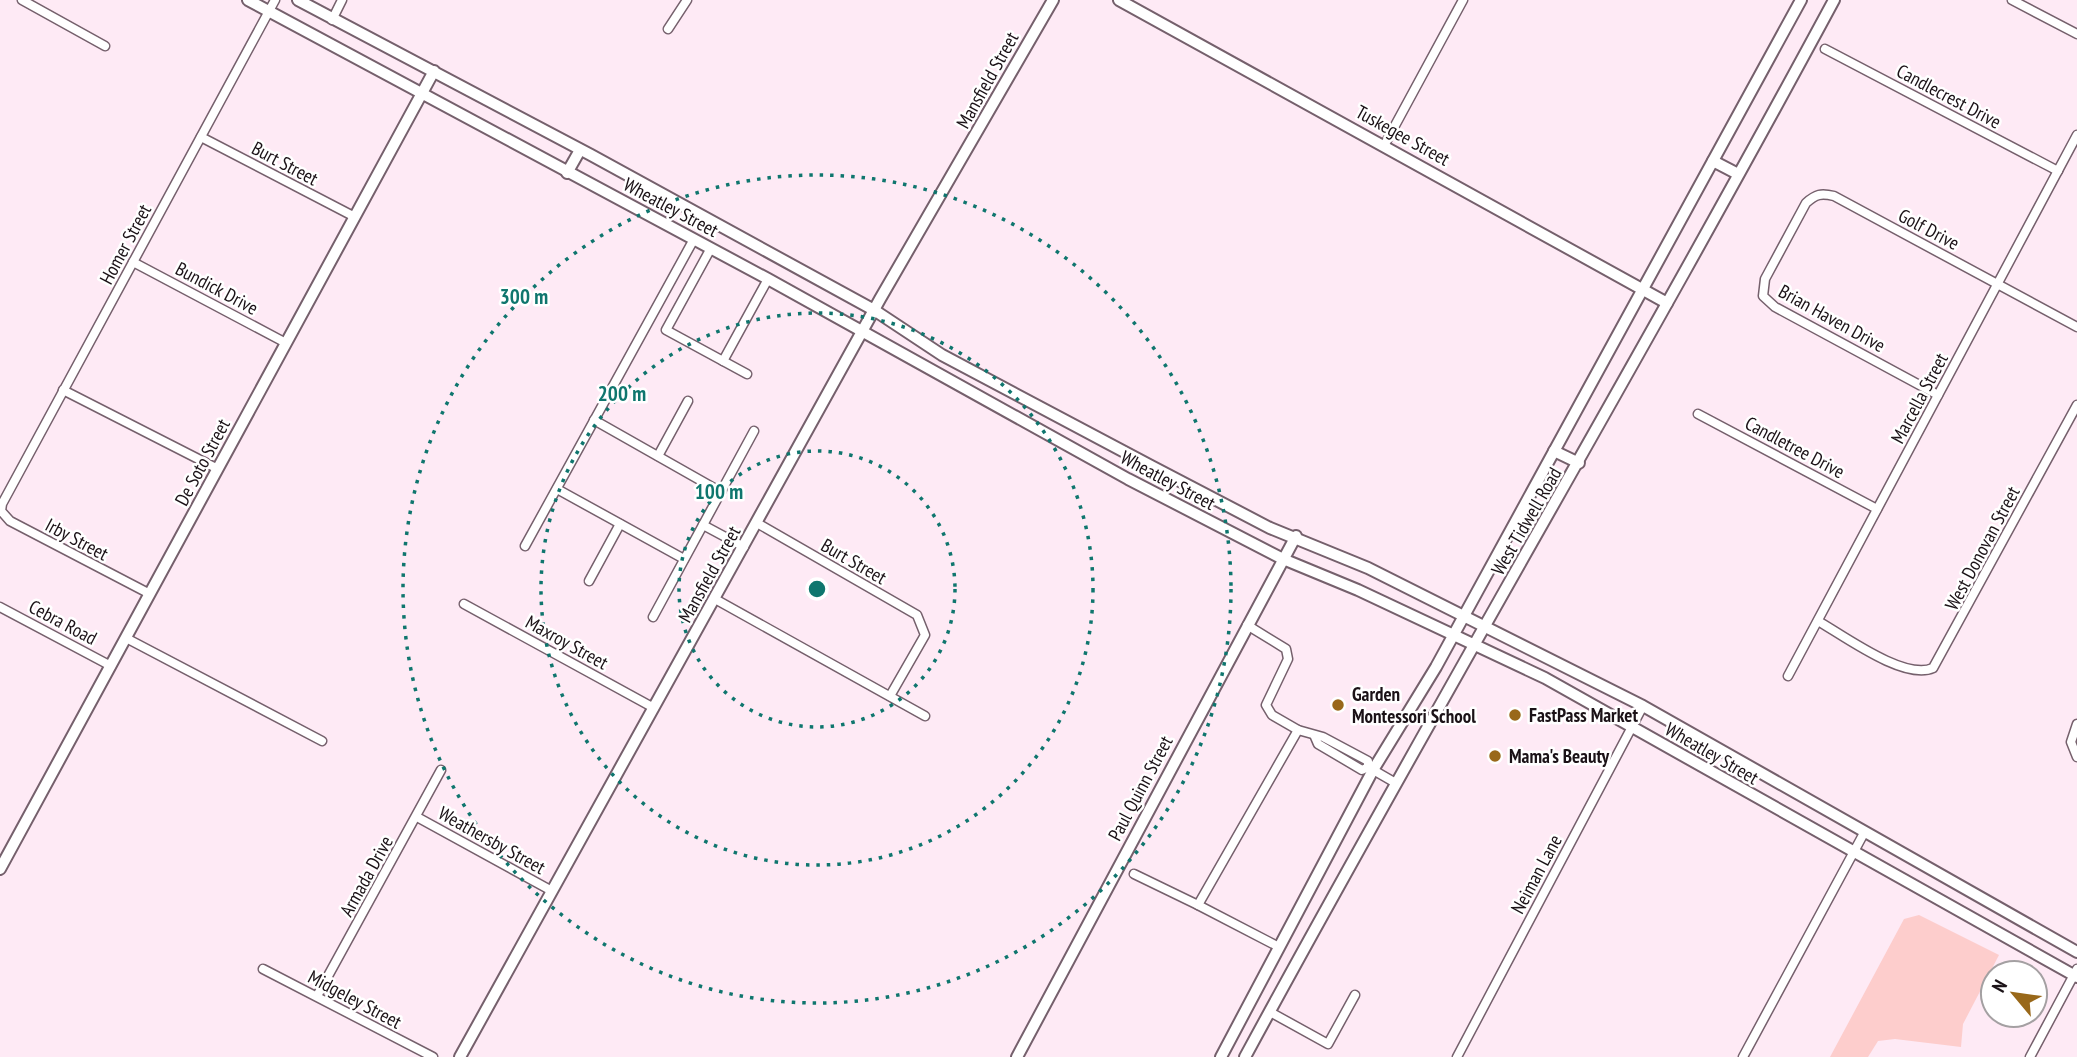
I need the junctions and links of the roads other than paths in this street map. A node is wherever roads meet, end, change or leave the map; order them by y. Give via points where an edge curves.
1 (22, 0) edge
2 (248, 0) edge
3 (275, 0) edge
4 (298, 0) edge
5 (342, 0) edge
6 (687, 0) edge
7 (1053, 0) edge
8 (1119, 0) edge
9 (1463, 0) edge
10 (1801, 0) edge
11 (1834, 0) edge
12 (2012, 0) edge
13 (269, 11) junction
14 (332, 20) junction
15 (668, 29) dead end
16 (2077, 34) edge
17 (105, 46) dead end
18 (1825, 49) dead end
19 (434, 71) junction
20 (422, 94) junction
21 (2077, 135) edge
22 (201, 137) junction
23 (1385, 144) junction
24 (580, 149) junction
25 (1713, 161) junction
26 (2058, 171) junction
27 (567, 173) junction
28 (1738, 174) junction
29 (355, 217) junction
30 (722, 228) junction
31 (694, 239) junction
32 (1784, 243) joint
33 (711, 248) junction
34 (133, 262) junction
35 (768, 279) junction
36 (1997, 285) junction
37 (1644, 289) junction
38 (1667, 303) junction
39 (874, 310) junction
40 (2077, 327) edge
41 (862, 331) junction
42 (286, 343) junction
43 (723, 361) junction
44 (747, 374) dead end
45 (63, 390) junction
46 (1012, 390) junction
47 (1938, 395) junction
48 (688, 401) dead end
49 (2077, 405) edge
50 (1001, 410) junction
51 (1698, 414) dead end
52 (594, 420) junction
53 (754, 431) dead end
54 (1554, 451) junction
55 (657, 456) junction
56 (1579, 463) junction
57 (1151, 466) junction
58 (218, 469) junction
59 (1141, 485) junction
60 (557, 489) junction
61 (721, 492) junction
62 (2, 502) joint
63 (1877, 509) junction
64 (757, 523) junction
65 (620, 524) junction
66 (703, 525) junction
67 (1296, 536) junction
68 (525, 547) dead end
69 (744, 547) junction
70 (684, 559) junction
71 (1283, 559) junction
72 (589, 581) dead end
73 (150, 594) junction
74 (715, 599) junction
75 (464, 604) dead end
76 (0, 607) edge
77 (1463, 615) junction
78 (653, 617) dead end
79 (1818, 621) junction
80 (1247, 625) junction
81 (1485, 627) junction
82 (1452, 636) junction
83 (126, 638) junction
84 (1473, 646) junction
85 (111, 666) junction
86 (1788, 676) dead end
87 (890, 696) junction
88 (1643, 706) junction
89 (654, 708) junction
90 (925, 716) dead end
91 (2077, 724) edge
92 (1632, 727) junction
93 (1298, 730) junction
94 (322, 741) dead end
95 (2077, 757) edge
96 (1371, 769) junction
97 (441, 771) dead end
98 (1394, 782) junction
99 (416, 817) junction
100 (1864, 833) junction
101 (1853, 852) junction
102 (0, 869) edge
103 (1134, 874) dead end
104 (552, 891) junction
105 (1198, 905) junction
106 (1279, 947) junction
107 (2077, 952) edge
108 (263, 969) dead end
109 (2076, 974) edge
110 (1355, 995) dead end
111 (317, 996) junction
112 (1270, 1012) junction
113 (1223, 1056) edge
114 (433, 1057) edge
115 (460, 1057) edge
116 (1017, 1057) edge
117 (1245, 1057) edge
118 (1457, 1057) edge
119 (1743, 1057) edge
120 (2030, 1057) edge

1 - 17 street
2 - 13 main road, Wheatley Street
3 - 13 street, Homer Street
4 - 14 main road, Wheatley Street
5 - 14 street
6 - 15 street
7 - 39 main road, Mansfield Street
8 - 23 main road, Tuskegee Street
9 - 23 street
10 - 25 main road, West Tidwell Road
11 - 28 main road, West Tidwell Road
12 - 16 street
13 - 20 main road, Wheatley Street
13 - 22 street, Homer Street
14 - 19 main road, Wheatley Street
18 - 26 street, Candlecrest Drive
19 - 20 main road, De Soto Street
19 - 24 main road, Wheatley Street
20 - 27 main road, Wheatley Street
20 - 29 main road, De Soto Street
21 - 26 street, Marcella Street
22 - 29 street, Burt Street
22 - 34 street, Homer Street
23 - 37 main road, Tuskegee Street
24 - 27 main road
24 - 30 main road, Wheatley Street
25 - 28 main road
25 - 37 main road, West Tidwell Road
26 - 36 street, Marcella Street
27 - 31 main road, Wheatley Street
28 - 38 main road, West Tidwell Road
29 - 42 main road, De Soto Street
30 - 33 main road
30 - 39 main road, Wheatley Street
31 - 33 main road, Wheatley Street
31 - 52 street
32 - 36 street, Golf Drive via 1806,203 1822,193
32 - 47 street, Brian Haven Drive via 1762,288 1767,302
33 - 35 main road, Wheatley Street
33 - 43 street via 666,330
34 - 42 street, Bundick Drive
34 - 45 street, Homer Street
35 - 41 main road, Wheatley Street
35 - 43 street
36 - 40 street, Golf Drive
36 - 47 street, Marcella Street
37 - 38 main road, Tuskegee Street
37 - 54 main road, West Tidwell Road
38 - 56 main road, West Tidwell Road
39 - 41 main road, Mansfield Street
39 - 46 main road, Wheatley Street via 942,355
41 - 50 main road, Wheatley Street
41 - 64 main road, Mansfield Street
42 - 58 main road, De Soto Street
43 - 44 street
45 - 58 street
45 - 62 street, Homer Street
46 - 50 main road
46 - 57 main road, Wheatley Street
47 - 63 street, Marcella Street
48 - 55 street
49 - 79 street, West Donovan Street via 1940,660 1924,672 1914,672
50 - 59 main road, Wheatley Street
51 - 63 street, Candletree Drive
52 - 55 street
52 - 60 street
53 - 61 street
54 - 56 main road
54 - 77 main road, West Tidwell Road
55 - 61 street
56 - 81 main road, West Tidwell Road
57 - 59 main road
57 - 67 main road, Wheatley Street via 1270,528
58 - 73 main road, De Soto Street
59 - 71 main road, Wheatley Street
60 - 65 street
60 - 68 street
61 - 66 street
62 - 73 street, Irby Street via 1,511 10,521
63 - 79 street, Marcella Street
64 - 69 main road, Mansfield Street
64 - 87 street, Burt Street via 917,615 925,635
65 - 70 street
65 - 72 street
66 - 69 street
66 - 70 street
67 - 71 main road, Paul Quinn Street
67 - 77 main road, Wheatley Street
69 - 74 main road, Mansfield Street
70 - 78 street
71 - 80 main road, Paul Quinn Street
71 - 82 main road, Wheatley Street
73 - 83 main road, De Soto Street
74 - 87 street
74 - 89 main road, Mansfield Street
75 - 89 street, Maxroy Street
76 - 85 street, Cebra Road
77 - 81 main road, Wheatley Street
77 - 82 main road, West Tidwell Road
79 - 86 street, Marcella Street
80 - 93 street via 1286,649 1288,659 1266,705 1272,716
80 - 116 main road, Paul Quinn Street
81 - 84 main road, West Tidwell Road
81 - 88 main road, Wheatley Street
82 - 84 main road, Wheatley Street
82 - 96 main road, West Tidwell Road
83 - 85 main road, De Soto Street
83 - 94 street
84 - 92 main road, Wheatley Street via 1545,678
84 - 98 main road, West Tidwell Road
85 - 102 main road, De Soto Street
87 - 90 street
88 - 92 street, Neiman Lane
88 - 100 main road, Wheatley Street
89 - 104 main road, Mansfield Street
91 - 95 street via 2071,742
92 - 101 main road, Wheatley Street
92 - 118 street, Neiman Lane
93 - 96 street via 1323,737 1368,761
93 - 105 street
96 - 98 street
96 - 106 main road, West Tidwell Road
97 - 99 street, Armada Drive
98 - 112 main road, West Tidwell Road
99 - 104 street, Weathersby Street
99 - 111 street, Armada Drive
100 - 101 street
100 - 107 main road, Wheatley Street
101 - 109 main road, Wheatley Street
101 - 119 street
103 - 105 street
104 - 115 main road, Mansfield Street
105 - 106 street
106 - 113 main road, West Tidwell Road
108 - 111 street, Midgeley Street
109 - 120 street
110 - 112 street via 1328,1044
111 - 114 street, Midgeley Street
112 - 117 main road, West Tidwell Road

